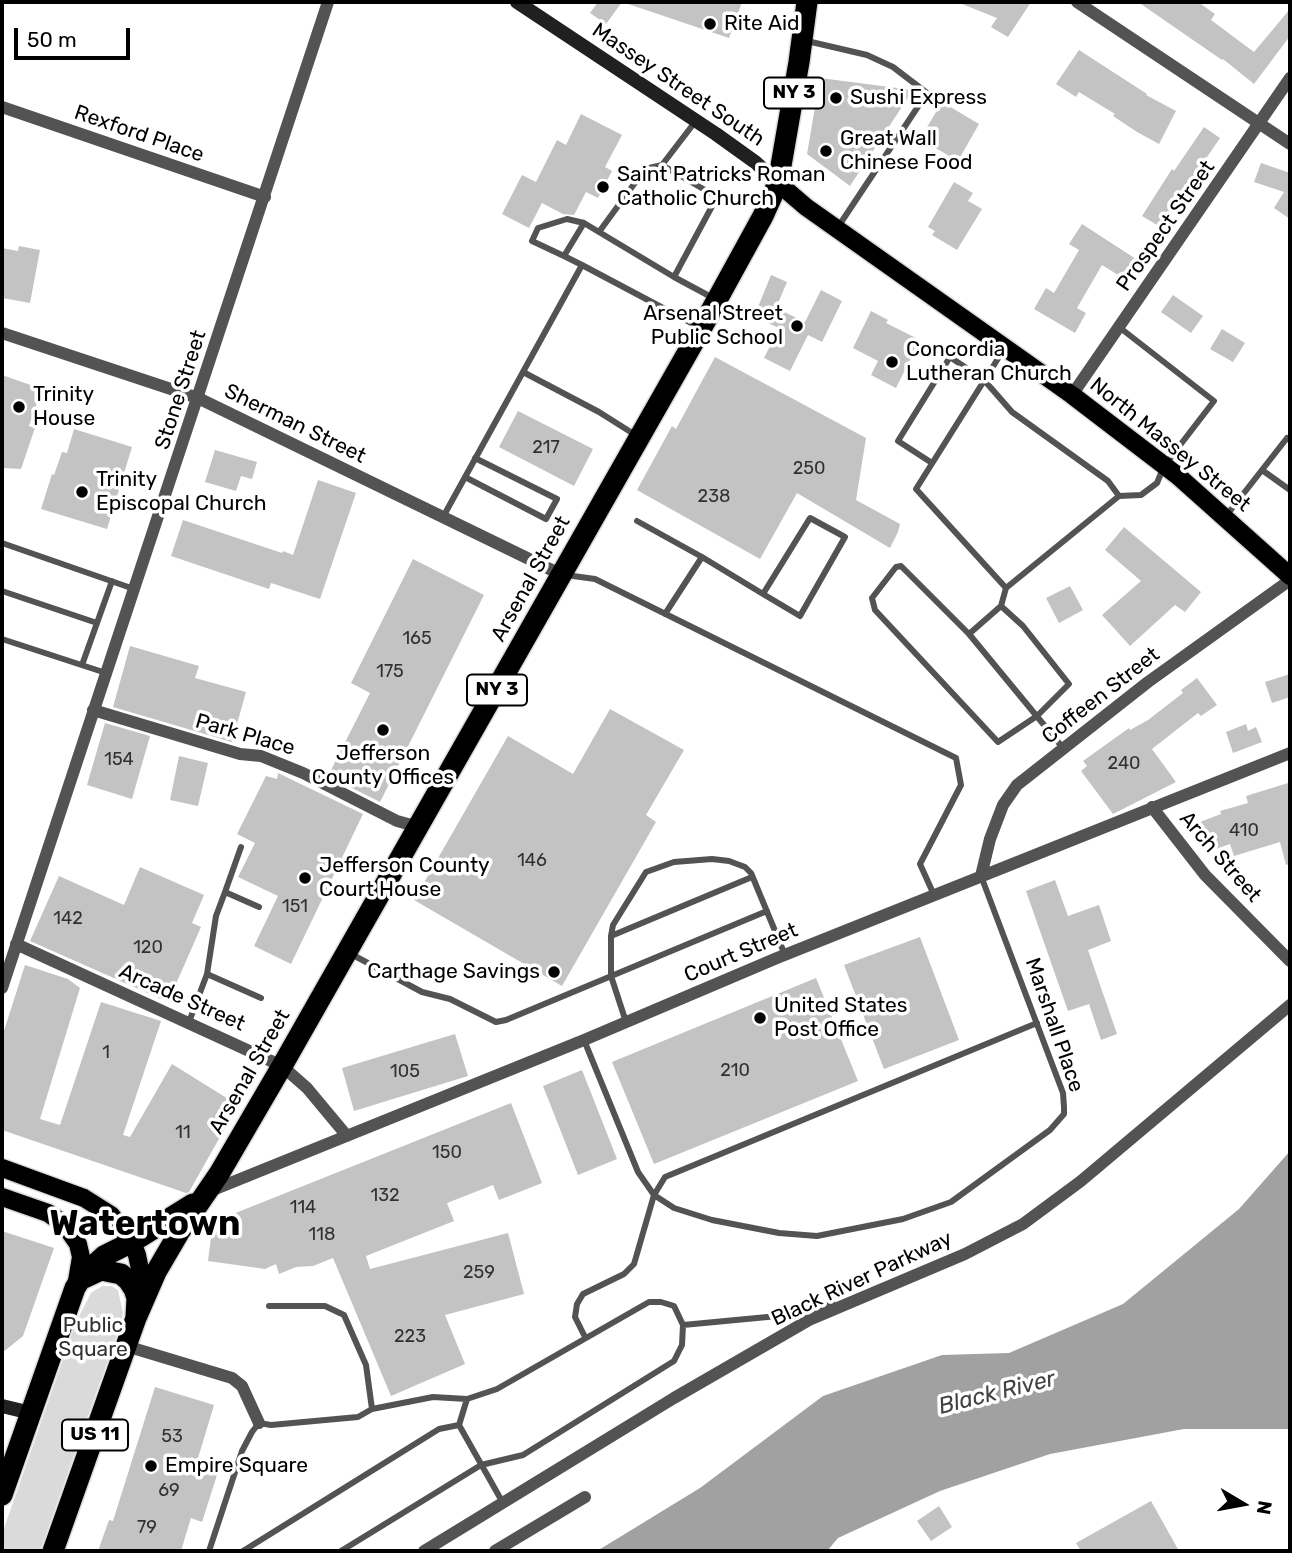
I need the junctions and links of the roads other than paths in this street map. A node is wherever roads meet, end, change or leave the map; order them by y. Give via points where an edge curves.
1 (328, 2) edge
2 (517, 2) edge
3 (807, 2) edge
4 (1077, 2) edge
5 (802, 40) junction
6 (1290, 78) edge
7 (2, 107) edge
8 (696, 121) junction
9 (1259, 124) junction
10 (1290, 144) edge
11 (662, 165) junction
12 (778, 183) junction
13 (265, 197) junction
14 (584, 223) junction
15 (837, 229) junction
16 (599, 232) junction
17 (565, 256) junction
18 (582, 265) junction
19 (674, 277) junction
20 (716, 299) junction
21 (1119, 327) junction
22 (701, 329) junction
23 (2, 333) edge
24 (1005, 347) junction
25 (523, 372) junction
26 (984, 380) junction
27 (1072, 395) junction
28 (198, 398) junction
29 (639, 438) junction
30 (1290, 440) edge
31 (475, 458) junction
32 (932, 463) junction
33 (1164, 466) junction
34 (1262, 470) junction
35 (465, 477) junction
36 (1288, 486) edge
37 (1119, 496) junction
38 (443, 517) junction
39 (1225, 517) junction
40 (637, 522) dead end
41 (2, 543) edge
42 (702, 557) junction
43 (562, 575) junction
44 (1290, 578) edge
45 (111, 581) junction
46 (1006, 588) junction
47 (134, 589) junction
48 (2, 591) edge
49 (763, 594) junction
50 (1001, 606) junction
51 (665, 614) junction
52 (97, 623) junction
53 (970, 634) junction
54 (2, 639) edge
55 (82, 665) junction
56 (106, 673) junction
57 (93, 710) junction
58 (1037, 716) junction
59 (1064, 749) junction
60 (1290, 753) edge
61 (1152, 807) junction
62 (419, 827) junction
63 (241, 847) dead end
64 (981, 876) junction
65 (752, 877) junction
66 (225, 892) junction
67 (934, 895) junction
68 (259, 907) dead end
69 (767, 911) junction
70 (611, 936) junction
71 (16, 944) junction
72 (347, 952) junction
73 (785, 955) junction
74 (1290, 961) edge
75 (207, 974) junction
76 (611, 976) junction
77 (2, 988) edge
78 (261, 998) dead end
79 (1290, 1005) edge
80 (189, 1022) junction
81 (625, 1023) junction
82 (1037, 1023) junction
83 (584, 1040) junction
84 (282, 1066) junction
85 (347, 1136) junction
86 (2, 1168) edge
87 (208, 1192) junction
88 (654, 1195) junction
89 (2, 1196) edge
90 (132, 1242) junction
91 (78, 1244) junction
92 (104, 1256) junction
93 (75, 1288) junction
94 (852, 1300) junction
95 (269, 1306) dead end
96 (136, 1318) junction
97 (683, 1325) junction
98 (585, 1337) junction
99 (126, 1346) junction
100 (467, 1399) junction
101 (2, 1406) edge
102 (372, 1409) junction
103 (31, 1413) junction
104 (259, 1423) junction
105 (459, 1425) junction
106 (481, 1465) junction
107 (2, 1495) edge
108 (585, 1497) dead end
109 (503, 1503) junction
110 (53, 1551) edge
111 (209, 1551) edge
112 (243, 1551) edge
113 (341, 1551) edge
114 (424, 1551) edge
115 (495, 1551) edge

1 - 13 street, Stone Street
2 - 8 main road, Massey Street South
3 - 5 highway, Arsenal Street / NY 3
4 - 9 street
5 - 12 highway, Arsenal Street / NY 3
5 - 15 lane via 867,55 926,93
6 - 9 street, Prospect Street
7 - 13 street, Rexford Place
8 - 11 lane
8 - 12 main road, Massey Street South
9 - 10 street
9 - 21 street, Prospect Street
11 - 16 lane via 645,169
11 - 19 lane via 717,197
12 - 15 main road, North Massey Street
12 - 20 highway, Arsenal Street / NY 3
13 - 28 street, Stone Street
14 - 16 lane
14 - 17 lane
14 - 17 lane via 567,219 538,228 531,241
15 - 24 main road, North Massey Street
16 - 19 lane
17 - 18 lane
18 - 22 lane
18 - 25 lane
19 - 20 lane
20 - 22 highway, Arsenal Street / NY 3
21 - 27 street, Prospect Street
21 - 33 lane via 1214,401
22 - 29 highway, Arsenal Street / NY 3
23 - 28 street, Sherman Street
24 - 26 lane
24 - 27 main road, North Massey Street
25 - 29 lane
25 - 31 lane
26 - 32 lane
26 - 32 lane via 950,357 898,441
26 - 37 lane via 1012,412 1108,481
27 - 33 main road, North Massey Street
28 - 38 street, Sherman Street
28 - 47 street, Stone Street
29 - 43 highway, Arsenal Street / NY 3
30 - 34 lane via 1287,438
31 - 35 lane
31 - 35 lane via 557,499 546,519
32 - 46 lane via 916,489
33 - 37 lane via 1157,483 1141,495
33 - 39 main road, North Massey Street
34 - 36 lane
34 - 39 lane
35 - 38 lane
37 - 46 lane
38 - 43 street, Sherman Street
39 - 44 main road, North Massey Street
40 - 42 lane
41 - 45 lane
42 - 49 lane
42 - 51 lane
43 - 51 lane via 595,579
43 - 62 highway, Arsenal Street / NY 3
44 - 59 street, Coffeen Street
45 - 47 lane
45 - 52 lane
46 - 50 lane
47 - 56 street, Stone Street
48 - 52 lane
49 - 49 lane via 800,616 845,537 810,518
50 - 53 lane
50 - 58 lane via 1069,684
51 - 67 lane via 956,758 961,785 920,864
52 - 55 lane
53 - 58 lane
53 - 58 lane via 901,566 872,598 876,610 998,742
54 - 55 lane
55 - 56 lane
56 - 57 street, Stone Street
57 - 62 street, Park Place via 240,754 261,756 397,821
57 - 71 street, Stone Street
58 - 59 lane
59 - 64 street, Coffeen Street via 1017,785 1003,805
60 - 61 street, Court Street
61 - 64 street, Court Street
61 - 74 street, Arch Street via 1205,876
62 - 72 highway, Arsenal Street / NY 3
63 - 66 lane
64 - 67 street, Court Street
64 - 82 lane, Marshall Place
65 - 69 lane
65 - 70 lane
65 - 70 lane via 745,867 712,859 674,862 646,872 613,925
66 - 68 lane
66 - 75 lane via 216,916
67 - 73 street, Court Street
69 - 73 lane
69 - 76 lane
70 - 76 lane
71 - 77 street, Stone Street
71 - 80 street, Arcade Street
72 - 76 lane via 422,992 450,999 496,1022
72 - 84 highway, Arsenal Street / NY 3
73 - 81 street, Court Street
75 - 78 lane
75 - 80 lane
76 - 81 lane
79 - 94 street, Black River Parkway via 1081,1181 1023,1224 965,1254
80 - 84 street, Arcade Street
81 - 83 street, Court Street
82 - 88 lane via 665,1177
82 - 88 lane, Marshall Place via 1063,1093 1063,1114 1050,1130 951,1202 903,1219 817,1236 712,1220 674,1208
83 - 85 street, Court Street
83 - 88 lane, Marshall Place via 638,1172
84 - 85 street, Arcade Street
84 - 87 highway, Arsenal Street / NY 3
85 - 87 street, Court Street
86 - 90 main road, US 11 via 98,1206
87 - 90 highway, NY 3
87 - 96 highway, NY 3 via 167,1253
88 - 98 lane via 634,1264 624,1274 583,1294 577,1304 575,1317
89 - 91 main road via 48,1213
90 - 92 highway, NY 3
90 - 96 main road, US 11 via 141,1274
91 - 92 main road
91 - 93 main road, US 11 via 81,1257
92 - 93 highway, NY 3
93 - 96 highway via 90,1273 111,1270 121,1274 137,1298
93 - 103 highway, US 11
94 - 97 lane via 778,1317
94 - 109 street, Black River Parkway via 674,1398
95 - 102 lane via 325,1306 344,1315 366,1365
96 - 99 highway, US 11
97 - 98 lane via 674,1306 649,1302
97 - 106 lane via 682,1345 674,1361 523,1455
98 - 100 lane via 497,1389
99 - 104 street via 232,1378 242,1386
99 - 110 highway, US 11
100 - 102 lane via 433,1397
100 - 105 lane
101 - 103 main road
102 - 104 lane via 358,1417
103 - 107 highway, US 11
104 - 111 lane via 242,1451
105 - 106 lane
105 - 112 lane via 439,1429
106 - 109 lane
106 - 113 lane
108 - 115 street
109 - 114 street, Black River Parkway

